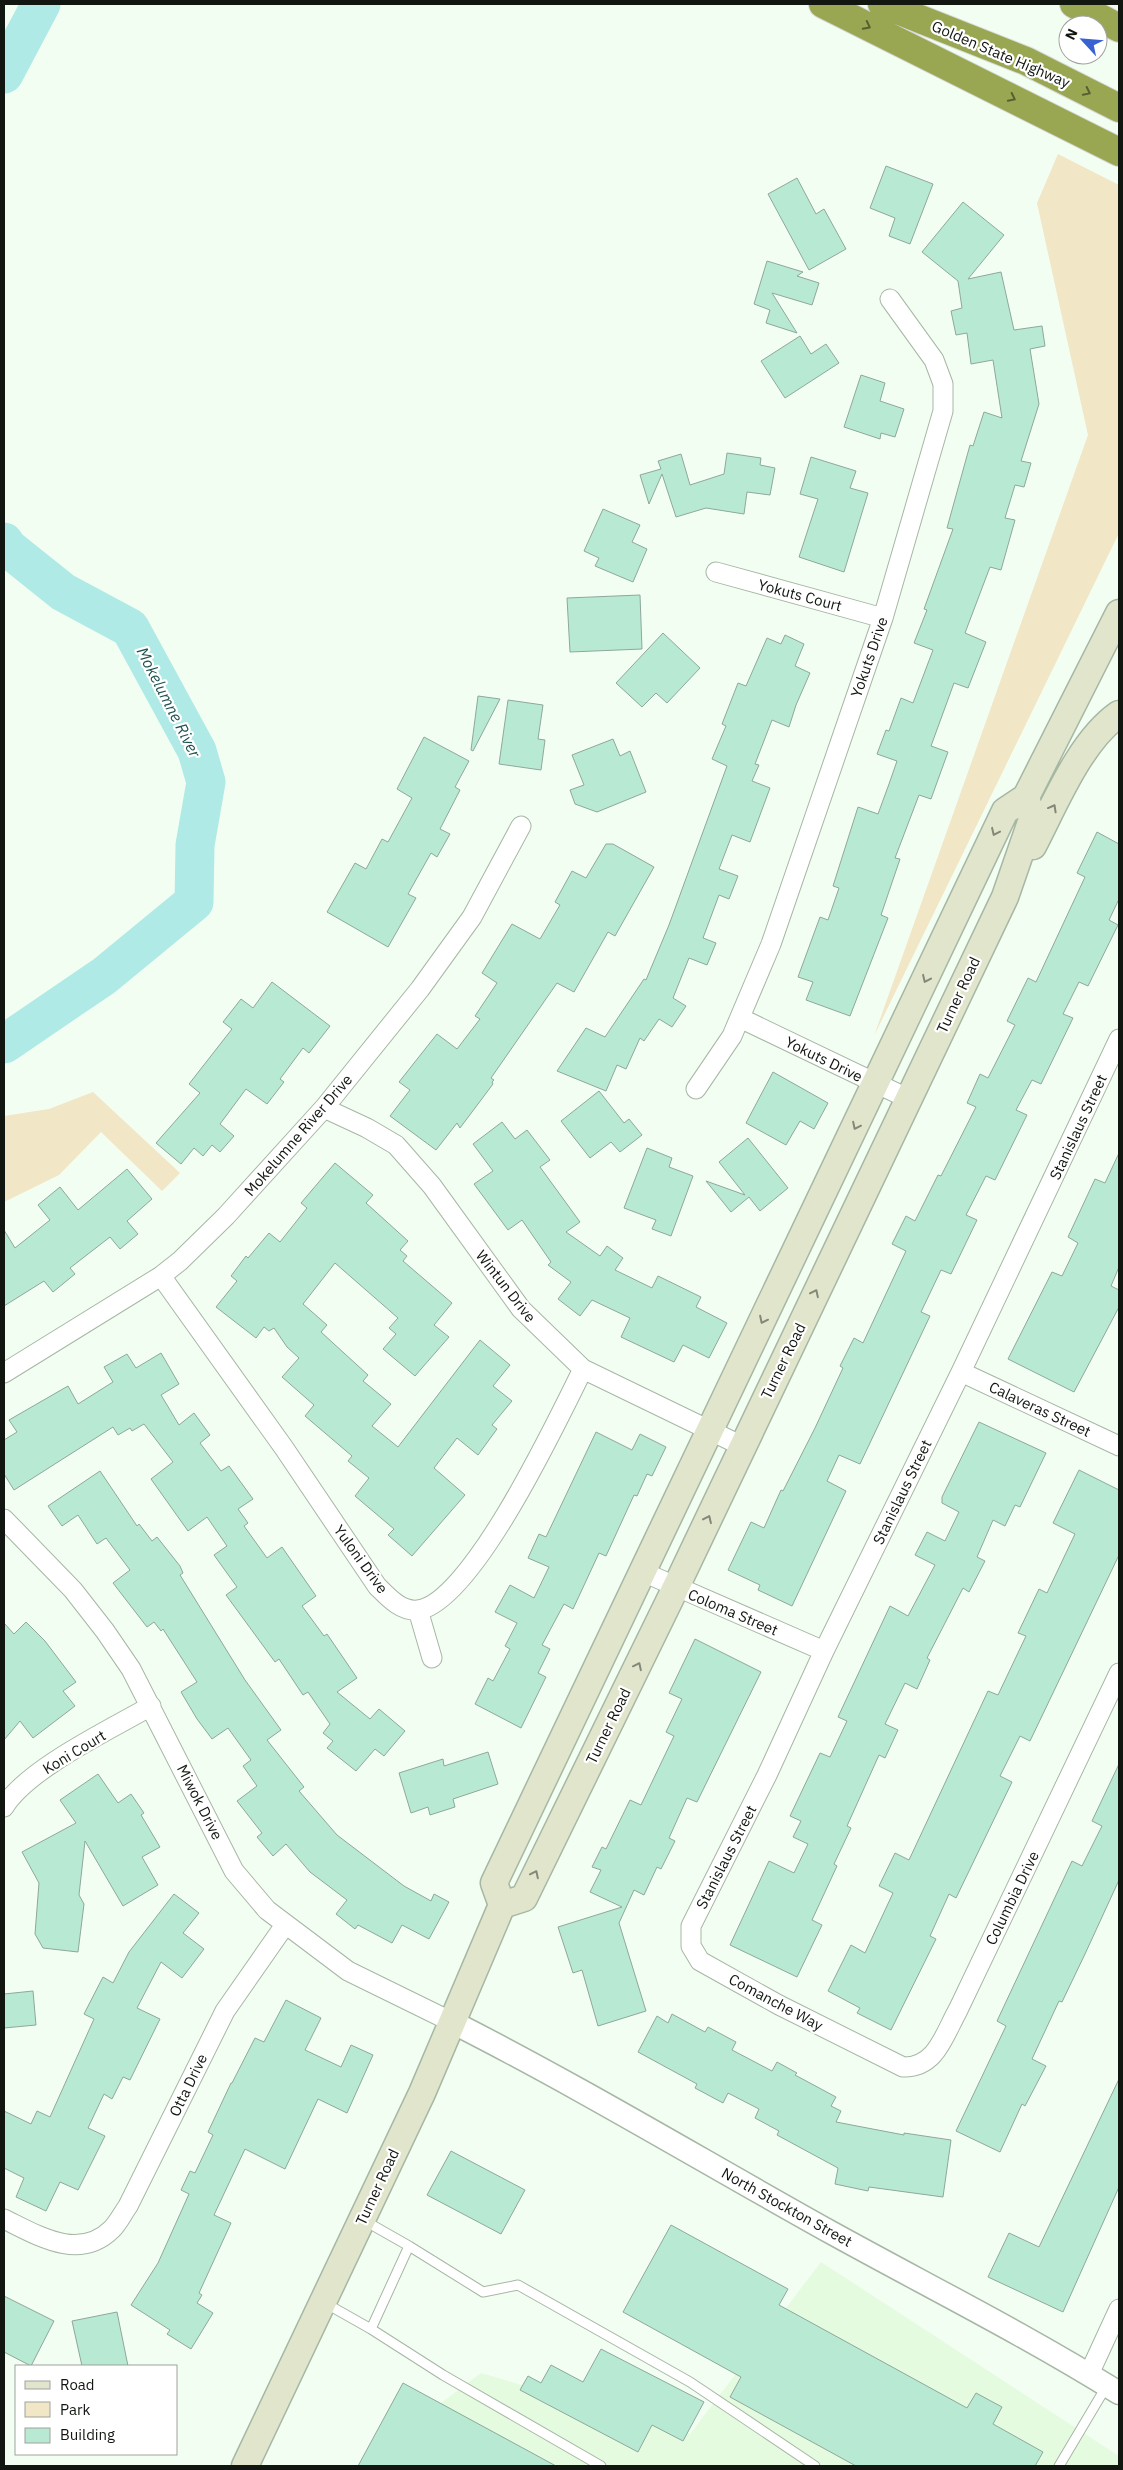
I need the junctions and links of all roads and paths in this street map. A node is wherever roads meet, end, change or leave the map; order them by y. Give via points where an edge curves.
1 (823, 4) edge
2 (882, 4) edge
3 (1074, 4) edge
4 (1078, 4) edge
5 (1119, 20) edge
6 (1119, 28) edge
7 (1119, 108) edge
8 (1119, 152) edge
9 (890, 299) dead end
10 (716, 572) dead end
11 (1119, 613) edge
12 (883, 618) junction
13 (1115, 645) edge
14 (1119, 714) edge
15 (1026, 798) junction
16 (521, 826) dead end
17 (1004, 897) junction
18 (740, 1018) junction
19 (1119, 1039) edge
20 (877, 1084) junction
21 (696, 1089) dead end
22 (908, 1099) junction
23 (324, 1108) junction
24 (161, 1276) junction
25 (583, 1369) junction
26 (961, 1372) junction
27 (4, 1373) edge
28 (710, 1431) junction
29 (742, 1446) junction
30 (1119, 1446) edge
31 (4, 1519) edge
32 (643, 1572) junction
33 (676, 1588) junction
34 (418, 1610) junction
35 (824, 1651) junction
36 (432, 1658) dead end
37 (1119, 1673) edge
38 (151, 1706) junction
39 (4, 1807) edge
40 (502, 1905) junction
41 (284, 1925) junction
42 (692, 1946) joint
43 (454, 2023) junction
44 (869, 2050) joint
45 (4, 2219) edge
46 (362, 2219) junction
47 (409, 2246) junction
48 (323, 2302) junction
49 (1119, 2309) edge
50 (370, 2329) junction
51 (1105, 2384) edge
52 (245, 2466) edge
53 (601, 2466) edge
54 (815, 2466) edge
55 (1059, 2466) edge

1 -> 8 highway
2 -> 7 highway, Golden State Highway via 1026,61
3 - 6 highway
4 - 5 highway
9 - 12 street, Yokuts Drive via 934,360 943,384 943,411
10 - 12 street, Yokuts Court
11 - 13 main road
12 - 18 street, Yokuts Drive via 771,944
13 - 15 main road
17 -> 14 main road via 1081,757 1110,720
15 - 17 main road, Turner Road via 1032,819
15 -> 20 main road via 1005,812
16 - 23 street, Mokelumne River Drive via 472,917 420,989
17 - 22 main road, Turner Road
18 - 20 street, Yokuts Drive
18 - 21 street, Yokuts Drive via 732,1036
19 - 26 street, Stanislaus Street
20 - 22 street, Yokuts Drive
20 -> 28 main road
29 -> 22 main road, Turner Road
23 - 24 street, Mokelumne River Drive via 226,1216
23 - 25 street, Wintun Drive via 396,1145 432,1186 521,1309
24 - 27 street, Mokelumne River Drive
24 - 34 street, Yuloni Drive via 284,1448 376,1586 395,1603
25 - 28 street, Wintun Drive
25 - 34 street via 538,1462 472,1566 451,1590 428,1607
26 - 30 street, Calaveras Street
26 - 35 street, Stanislaus Street
28 - 29 street, Wintun Drive
28 - 32 main road
33 -> 29 main road, Turner Road
31 - 38 street, Miwok Drive via 73,1590 131,1669
32 - 33 street, Coloma Street
32 - 40 main road via 494,1883
33 - 35 street, Coloma Street
40 -> 33 main road, Turner Road via 524,1898
34 - 36 street
35 - 42 street, Stanislaus Street via 692,1926
37 - 44 street, Columbia Drive via 958,2010 931,2059 917,2068 903,2067
38 - 39 street, Koni Court via 44,1768
38 - 41 street, Miwok Drive via 234,1870
40 - 43 main road, Turner Road
41 - 43 street, Miwok Drive via 348,1971
41 - 45 street, Otta Drive via 225,2011 128,2206 112,2229 91,2243 76,2246 52,2242
42 - 44 street, Comanche Way via 700,1960 779,2005
43 - 46 main road, Turner Road
43 - 51 street, North Stockton Street via 516,2054
46 - 47 lane
46 - 48 main road, Turner Road
47 - 50 lane
47 - 54 lane via 483,2292 518,2284 690,2382
48 - 50 lane
48 - 52 main road, Turner Road
49 - 51 street
50 - 53 lane
51 - 55 lane

